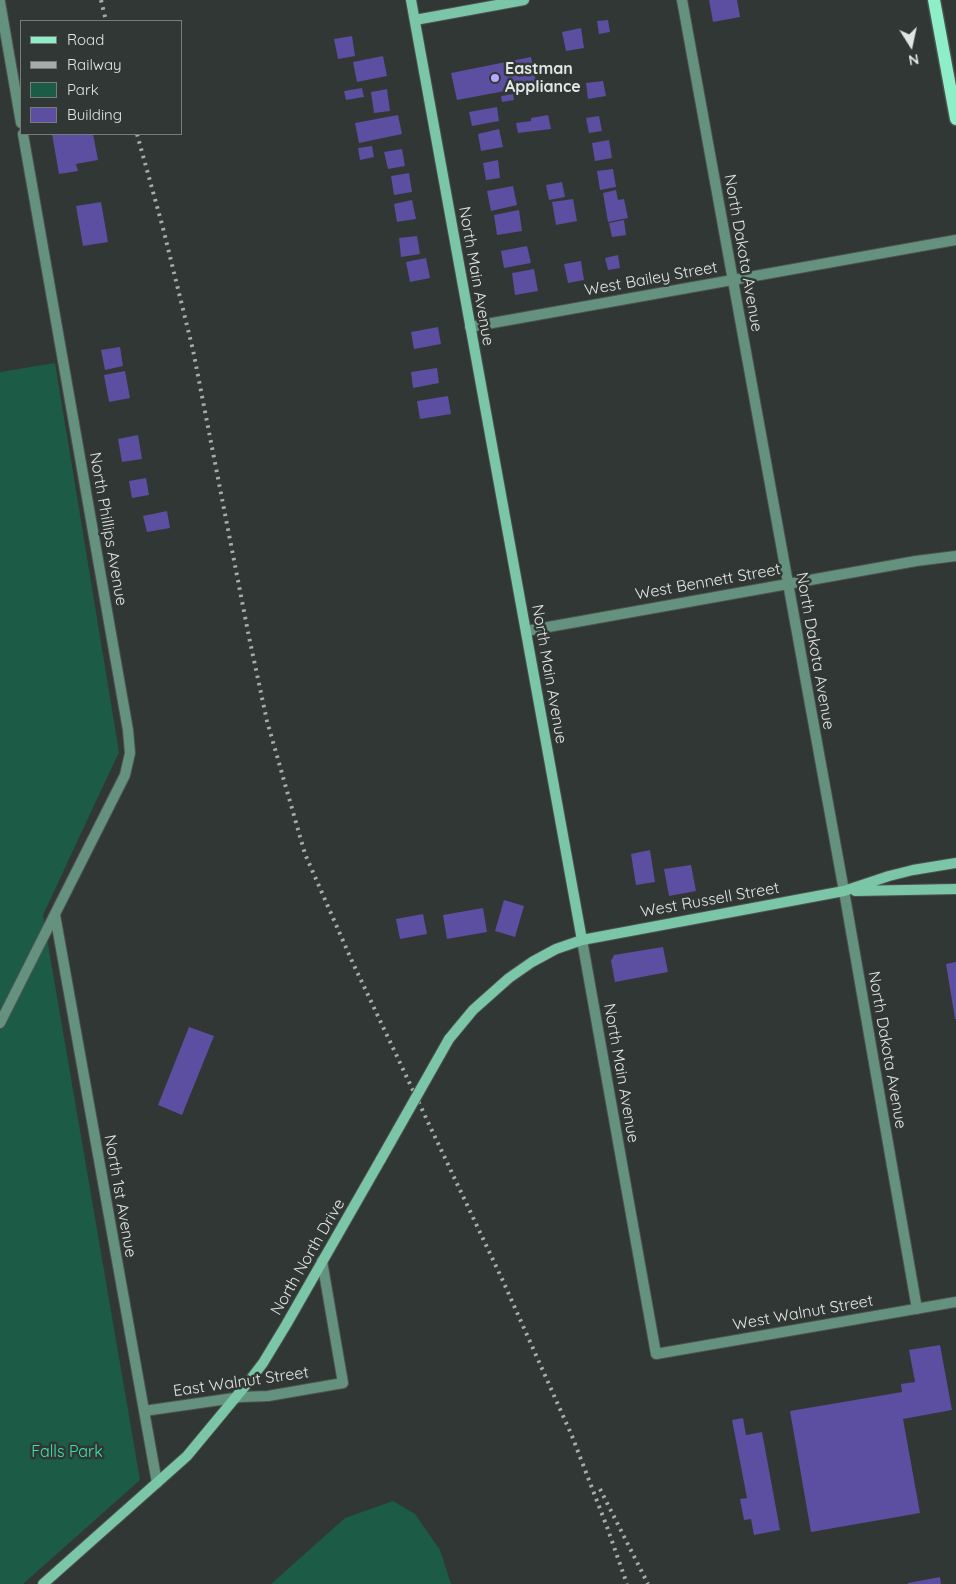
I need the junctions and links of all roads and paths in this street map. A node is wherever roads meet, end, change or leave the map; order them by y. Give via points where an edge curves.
1 (411, 0) edge
2 (524, 0) edge
3 (682, 0) edge
4 (934, 0) edge
5 (0, 2) edge
6 (415, 20) junction
7 (20, 116) edge
8 (956, 120) edge
9 (23, 135) edge
10 (956, 240) edge
11 (734, 280) junction
12 (470, 327) junction
13 (956, 556) edge
14 (788, 584) junction
15 (526, 630) junction
16 (956, 863) edge
17 (956, 889) edge
18 (844, 891) junction
19 (55, 914) junction
20 (582, 940) junction
21 (0, 1023) edge
22 (322, 1261) junction
23 (956, 1302) edge
24 (917, 1309) junction
25 (656, 1354) joint
26 (234, 1398) junction
27 (144, 1411) junction
28 (157, 1483) junction
29 (43, 1584) edge

1 - 6 main road, North Main Avenue
2 - 6 main road
3 - 11 street, North Dakota Avenue
4 - 8 main road
5 - 7 street
6 - 12 main road, North Main Avenue
9 - 19 street, North Phillips Avenue via 130,753 125,774
10 - 11 street, West Bailey Street
11 - 12 street, West Bailey Street
11 - 14 street, North Dakota Avenue
12 - 15 main road, North Main Avenue
13 - 14 street, West Bennett Street
14 - 15 street, West Bennett Street
14 - 18 street, North Dakota Avenue
15 - 20 main road, North Main Avenue
16 - 18 main road, West Russell Street via 913,870
17 - 18 main road, West Russell Street
18 - 20 main road, West Russell Street
18 - 24 street, North Dakota Avenue
19 - 21 street, North Phillips Avenue
19 - 27 street, North 1st Avenue
20 - 22 main road, North North Drive, bridge via 556,949 509,978 473,1010 449,1039
20 - 25 street, North Main Avenue
22 - 26 main road, North North Drive via 263,1363
22 - 26 street, East Walnut Street via 343,1383 268,1396
23 - 24 street, West Walnut Street
24 - 25 street, West Walnut Street
26 - 27 street, East Walnut Street
26 - 28 main road, North North Drive via 188,1456
27 - 28 street, North 1st Avenue
28 - 29 main road, North North Drive

